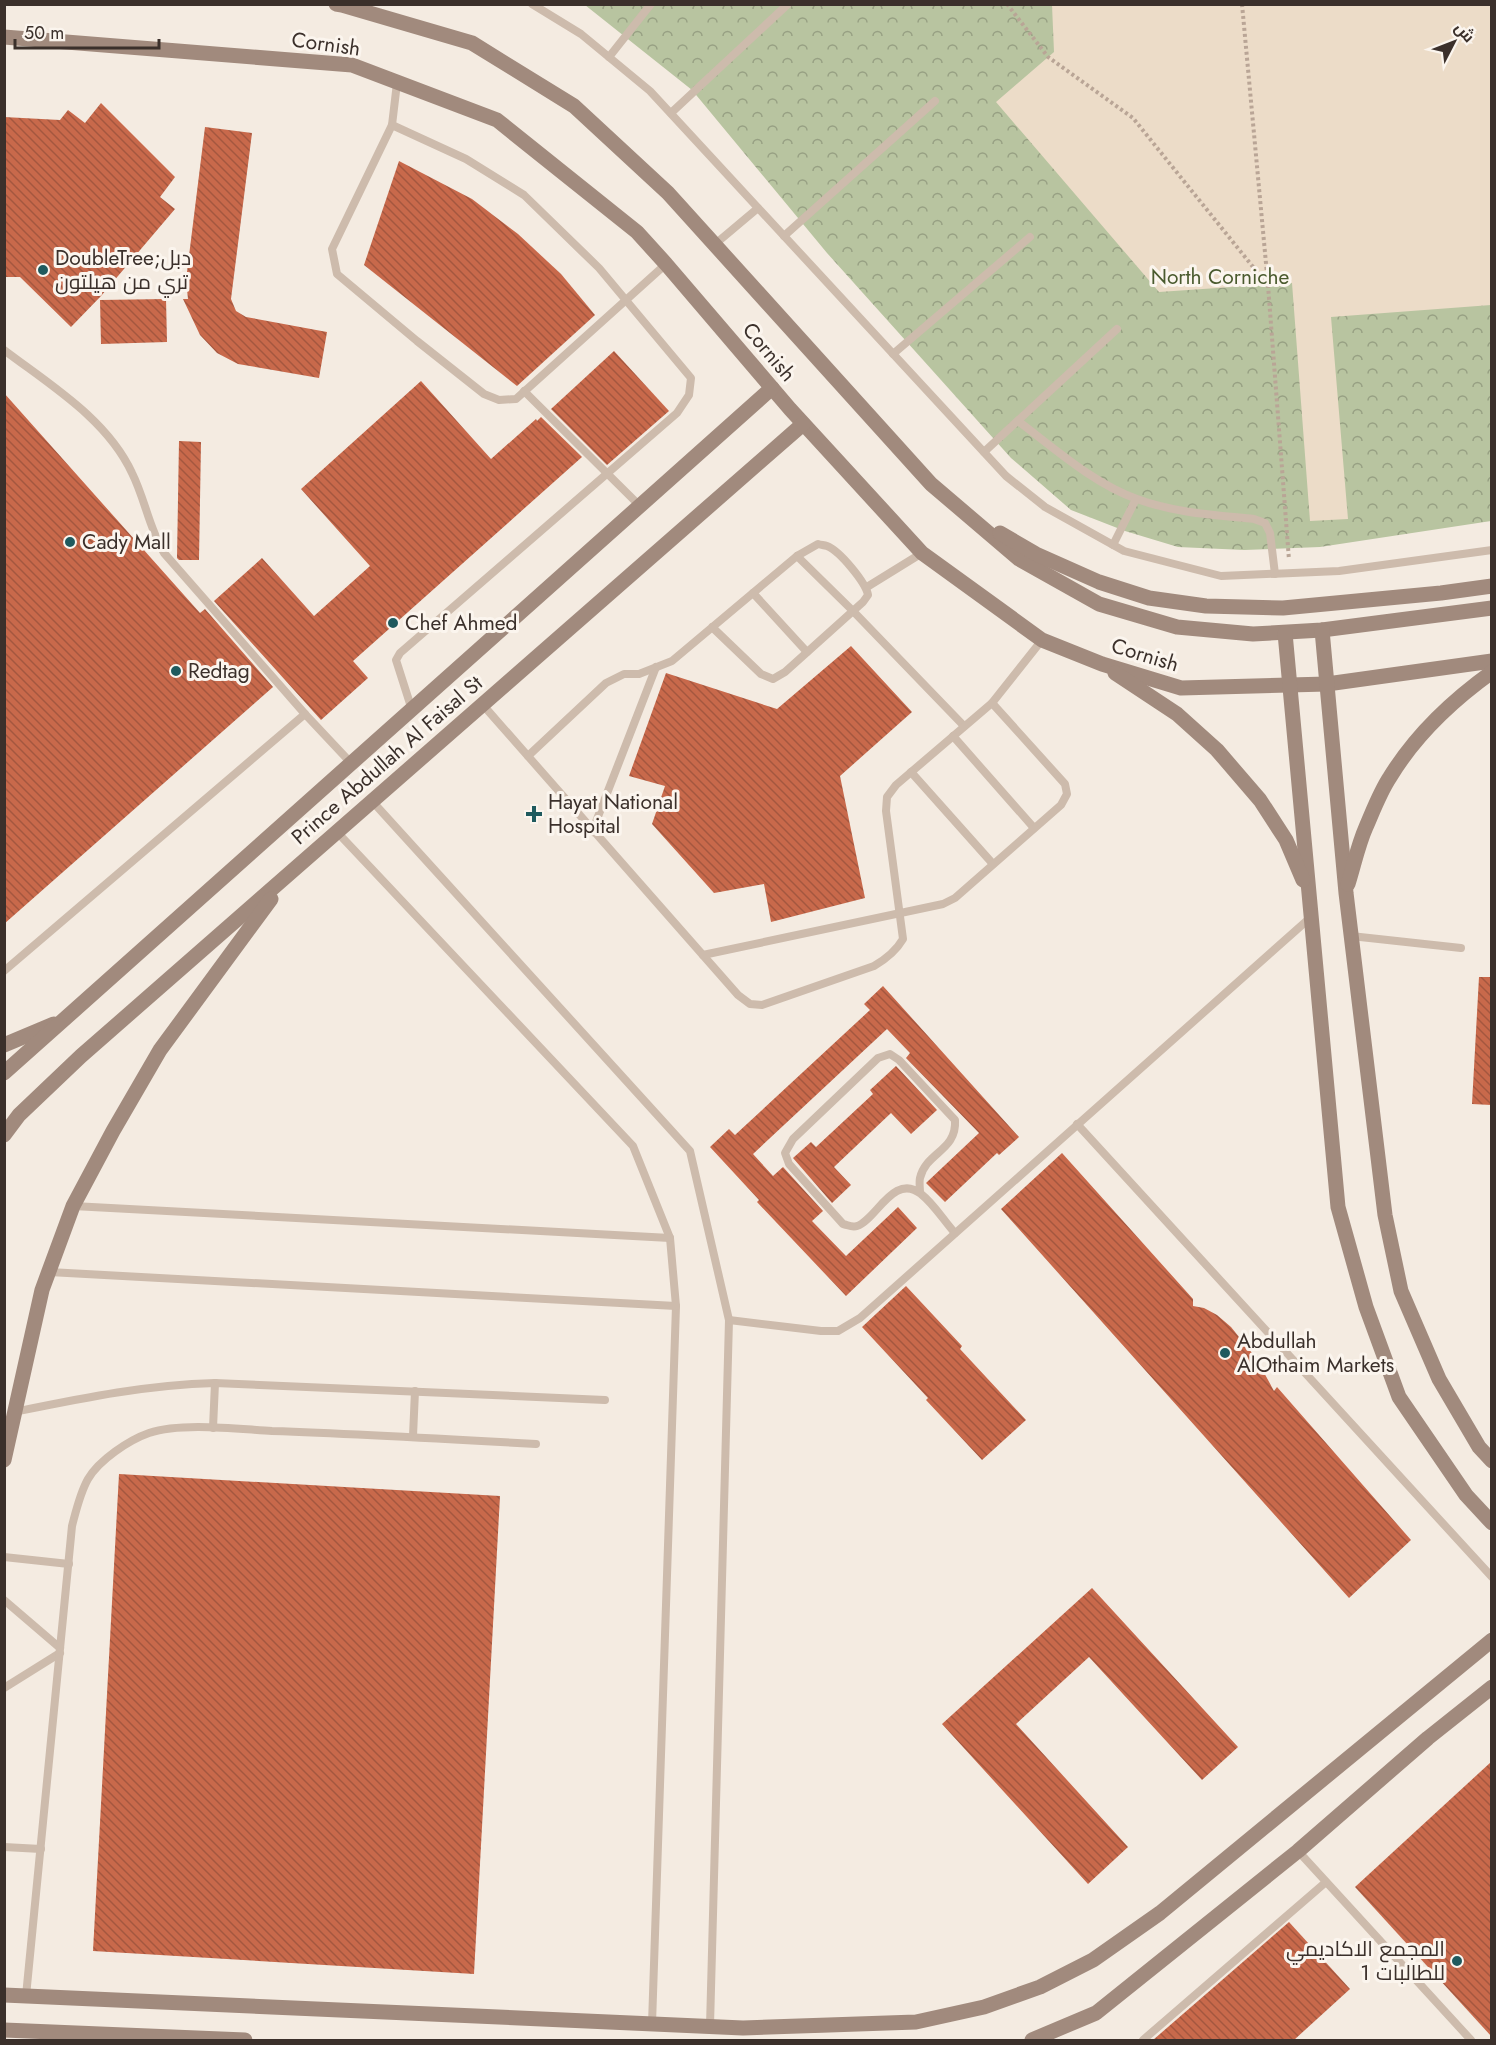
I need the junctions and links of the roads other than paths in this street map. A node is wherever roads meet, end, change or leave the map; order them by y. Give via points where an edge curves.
1 (336, 4) edge
2 (532, 4) edge
3 (651, 4) edge
4 (788, 4) edge
5 (4, 37) edge
6 (609, 57) junction
7 (397, 83) junction
8 (935, 100) dead end
9 (670, 113) junction
10 (392, 125) junction
11 (758, 208) junction
12 (784, 236) junction
13 (1030, 237) dead end
14 (714, 245) junction
15 (666, 264) junction
16 (625, 300) junction
17 (1117, 329) dead end
18 (4, 350) edge
19 (893, 354) junction
20 (772, 388) junction
21 (524, 392) junction
22 (1018, 421) junction
23 (803, 424) junction
24 (984, 452) junction
25 (607, 474) junction
26 (1136, 499) junction
27 (640, 506) junction
28 (968, 514) junction
29 (1113, 545) junction
30 (1491, 550) edge
31 (922, 553) junction
32 (797, 556) junction
33 (1275, 574) junction
34 (1491, 586) edge
35 (867, 587) junction
36 (753, 592) junction
37 (1491, 608) edge
38 (853, 611) junction
39 (712, 627) junction
40 (1322, 630) junction
41 (1285, 633) junction
42 (1042, 640) junction
43 (807, 652) junction
44 (1491, 661) edge
45 (1102, 664) junction
46 (656, 667) junction
47 (1491, 672) edge
48 (1327, 684) junction
49 (1290, 686) junction
50 (992, 703) junction
51 (483, 705) junction
52 (412, 710) junction
53 (305, 714) junction
54 (964, 726) junction
55 (953, 736) junction
56 (528, 756) junction
57 (351, 763) junction
58 (911, 772) junction
59 (372, 801) junction
60 (1034, 828) junction
61 (337, 832) junction
62 (592, 832) junction
63 (993, 864) junction
64 (289, 874) junction
65 (1346, 893) junction
66 (1308, 894) junction
67 (900, 914) junction
68 (1311, 917) junction
69 (1351, 936) junction
70 (1461, 948) dead end
71 (703, 955) junction
72 (4, 971) edge
73 (65, 1020) junction
74 (4, 1045) edge
75 (4, 1073) edge
76 (1077, 1124) junction
77 (4, 1135) edge
78 (920, 1193) junction
79 (73, 1206) junction
80 (955, 1233) junction
81 (670, 1238) junction
82 (49, 1272) junction
83 (676, 1306) junction
84 (729, 1320) junction
85 (215, 1383) junction
86 (415, 1391) junction
87 (605, 1400) dead end
88 (15, 1412) junction
89 (213, 1428) junction
90 (412, 1436) junction
91 (536, 1444) dead end
92 (4, 1460) edge
93 (1491, 1461) edge
94 (1491, 1524) edge
95 (4, 1557) edge
96 (69, 1564) junction
97 (1491, 1577) edge
98 (4, 1600) edge
99 (1491, 1640) edge
100 (60, 1651) junction
101 (1491, 1687) edge
102 (4, 1688) edge
103 (4, 1847) edge
104 (41, 1849) junction
105 (1298, 1851) junction
106 (1326, 1881) junction
107 (4, 1995) edge
108 (26, 1996) junction
109 (652, 2024) junction
110 (710, 2026) junction
111 (4, 2030) edge
112 (26, 2036) edge
113 (130, 2038) edge
114 (245, 2040) edge
115 (1032, 2040) edge
116 (1143, 2040) edge
117 (1471, 2040) edge

1 - 14 street, Cornish via 472,43 574,106 668,193
2 - 6 lane via 581,34
3 - 6 lane
4 - 9 lane
5 - 7 street, Cornish via 352,65
6 - 9 lane
7 - 10 lane
7 - 15 street, Cornish via 497,120 637,232
8 - 12 lane
9 - 11 lane
10 - 16 lane via 466,159 525,195 599,268
10 - 21 lane via 332,249 337,274 484,394 500,400 516,399
11 - 12 lane
11 - 14 lane
12 - 19 lane
13 - 19 lane
14 - 28 street, Cornish via 931,484
15 - 16 lane
15 - 20 street, Cornish
16 - 21 lane
16 - 25 lane via 691,378 689,394 677,413
17 - 22 lane
18 - 53 lane via 93,420 117,447 132,472 164,554
19 - 24 lane
20 - 23 street, Cornish
20 - 27 street, Prince Abdullah Al Faisal St
21 - 25 lane
22 - 24 lane
22 - 26 lane via 1086,473
23 - 31 street, Cornish
23 - 51 street, Prince Abdullah Al Faisal St
24 - 29 lane via 1006,476 1045,507
25 - 27 lane
25 - 52 lane via 400,653 396,660
26 - 29 lane
26 - 33 lane via 1181,511 1265,523 1270,532
27 - 52 street, Prince Abdullah Al Faisal St
28 - 34 street via 1036,554 1099,582 1149,598 1195,605 1283,608
28 - 41 street, Cornish via 1019,559 1099,604 1177,627
29 - 33 lane via 1221,576
30 - 33 lane via 1339,571
31 - 35 lane
31 - 42 street, Cornish
32 - 35 lane via 818,544 828,546
32 - 36 lane
32 - 38 lane
35 - 38 lane via 868,595
36 - 39 lane
36 - 43 lane
37 - 40 street, Cornish
38 - 43 lane
38 - 54 lane
39 - 43 lane via 761,674 773,679
39 - 46 lane via 672,661
40 - 41 street, Cornish
40 - 48 street
41 - 49 street
42 - 45 street, Cornish
42 - 50 lane
44 - 48 street, Cornish
45 - 49 street, Cornish via 1181,688
45 - 66 street via 1177,714 1217,750 1260,800 1286,840
46 - 56 lane via 639,674 624,674 606,683
46 - 62 lane
47 - 65 street via 1446,709 1389,777 1365,829
48 - 49 street, Cornish
48 - 65 street
49 - 66 street
50 - 54 lane
50 - 60 lane via 1065,784 1067,794 1061,805
51 - 56 lane
51 - 59 street, Prince Abdullah Al Faisal St
52 - 57 street, Prince Abdullah Al Faisal St
53 - 57 lane
53 - 72 lane
54 - 55 lane
55 - 58 lane
55 - 60 lane
56 - 62 lane
57 - 73 street, Prince Abdullah Al Faisal St
58 - 63 lane
58 - 67 lane via 887,797
59 - 61 street, Prince Abdullah Al Faisal St
59 - 84 lane via 690,1151
60 - 63 lane
61 - 64 street, Prince Abdullah Al Faisal St
61 - 81 lane via 633,1146
62 - 71 lane
63 - 67 lane via 944,904
64 - 77 street, Prince Abdullah Al Faisal St via 81,1056 19,1115
64 - 79 street via 160,1050
65 - 69 street
66 - 68 street
67 - 71 lane
67 - 71 lane via 903,939 888,957 874,966 762,1005 750,1004 738,995
68 - 76 lane
68 - 94 street via 1338,1207 1366,1307 1399,1397 1466,1495
69 - 70 lane
69 - 93 street via 1385,1215 1401,1291 1440,1379
73 - 74 street
73 - 75 street, Prince Abdullah Al Faisal St
76 - 80 lane
76 - 97 lane
78 - 78 lane via 898,1191 859,1226 851,1227 843,1224 789,1164 785,1153 793,1139 878,1058 890,1054 955,1120 953,1138 920,1178
78 - 80 lane
79 - 81 lane
79 - 82 street
80 - 84 lane via 860,1318 838,1330
81 - 83 lane
82 - 83 lane
82 - 88 street
83 - 109 lane
84 - 110 lane
85 - 86 lane
85 - 88 lane via 150,1386
85 - 89 lane
86 - 87 lane
86 - 90 lane
88 - 92 street
89 - 90 lane
89 - 96 lane via 166,1429 148,1434 107,1457 88,1478 78,1503
90 - 91 lane
95 - 96 lane
96 - 100 lane
98 - 100 lane
99 - 110 street via 1160,1913 1093,1960 1040,1987 984,2007 916,2022
100 - 102 lane
100 - 104 lane
101 - 105 street
103 - 104 lane
104 - 108 lane
105 - 106 lane
105 - 115 street via 1096,2013
106 - 116 lane
106 - 117 lane
107 - 108 street
108 - 109 street
109 - 110 street
111 - 112 street
112 - 113 street
113 - 114 street

